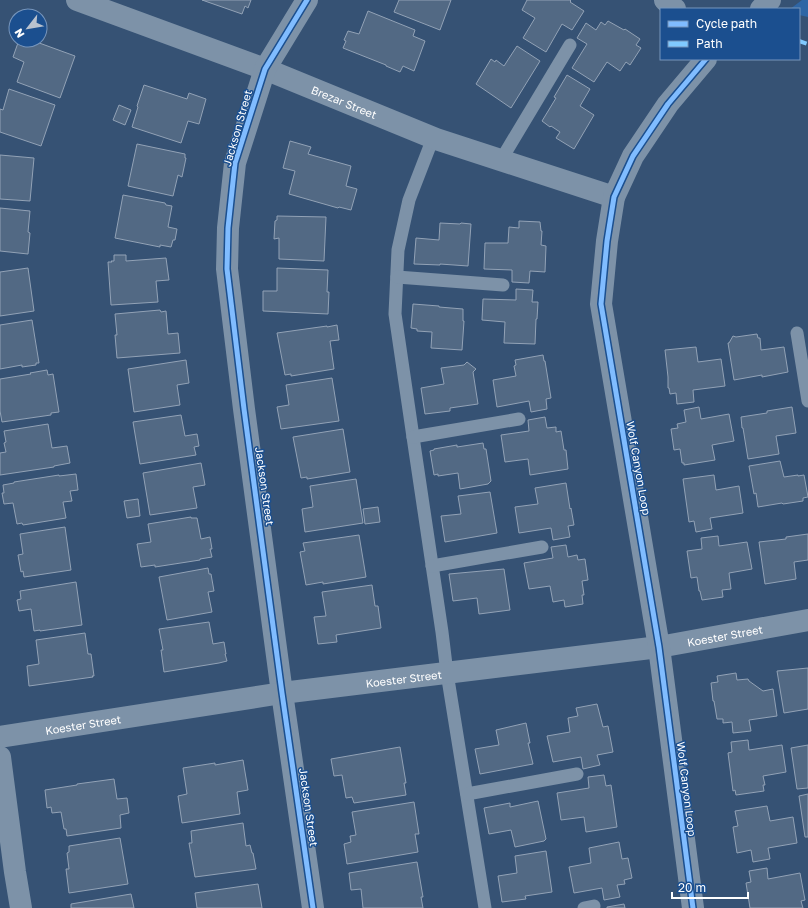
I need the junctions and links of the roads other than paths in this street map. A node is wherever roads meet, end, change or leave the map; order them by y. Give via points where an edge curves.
1 (77, 0) edge
2 (307, 0) edge
3 (665, 0) edge
4 (770, 0) edge
5 (674, 8) edge
6 (762, 8) edge
7 (570, 45) dead end
8 (705, 60) edge
9 (265, 69) junction
10 (433, 138) junction
11 (501, 160) junction
12 (614, 196) junction
13 (397, 277) junction
14 (503, 285) dead end
15 (797, 333) dead end
16 (808, 401) edge
17 (519, 419) dead end
18 (412, 437) junction
19 (542, 546) dead end
20 (432, 566) junction
21 (808, 620) edge
22 (659, 647) junction
23 (447, 673) junction
24 (282, 693) junction
25 (0, 737) edge
26 (0, 757) edge
27 (576, 774) dead end
28 (467, 794) junction
29 (21, 908) edge
30 (313, 908) edge
31 (485, 908) edge
32 (693, 908) edge

1 - 9 street, Brezar Street
2 - 9 street, Jackson Street
3 - 5 street
4 - 6 street
7 - 11 lane
8 - 12 street, Wolf Canyon Loop via 668,104 633,156
9 - 10 street, Brezar Street
9 - 24 street, Jackson Street via 235,163 228,228 227,269
10 - 11 street, Brezar Street
10 - 13 lane via 409,200 398,250
11 - 12 street, Brezar Street
12 - 22 street, Wolf Canyon Loop via 601,304
13 - 14 lane
13 - 18 lane via 395,314
15 - 16 lane
17 - 18 lane
18 - 20 lane
19 - 20 lane
20 - 23 lane
21 - 22 street, Koester Street
22 - 23 street, Koester Street
22 - 32 street, Wolf Canyon Loop
23 - 24 street, Koester Street
23 - 28 lane
24 - 25 street, Koester Street
24 - 30 street, Jackson Street
26 - 29 street
27 - 28 lane
28 - 31 lane

